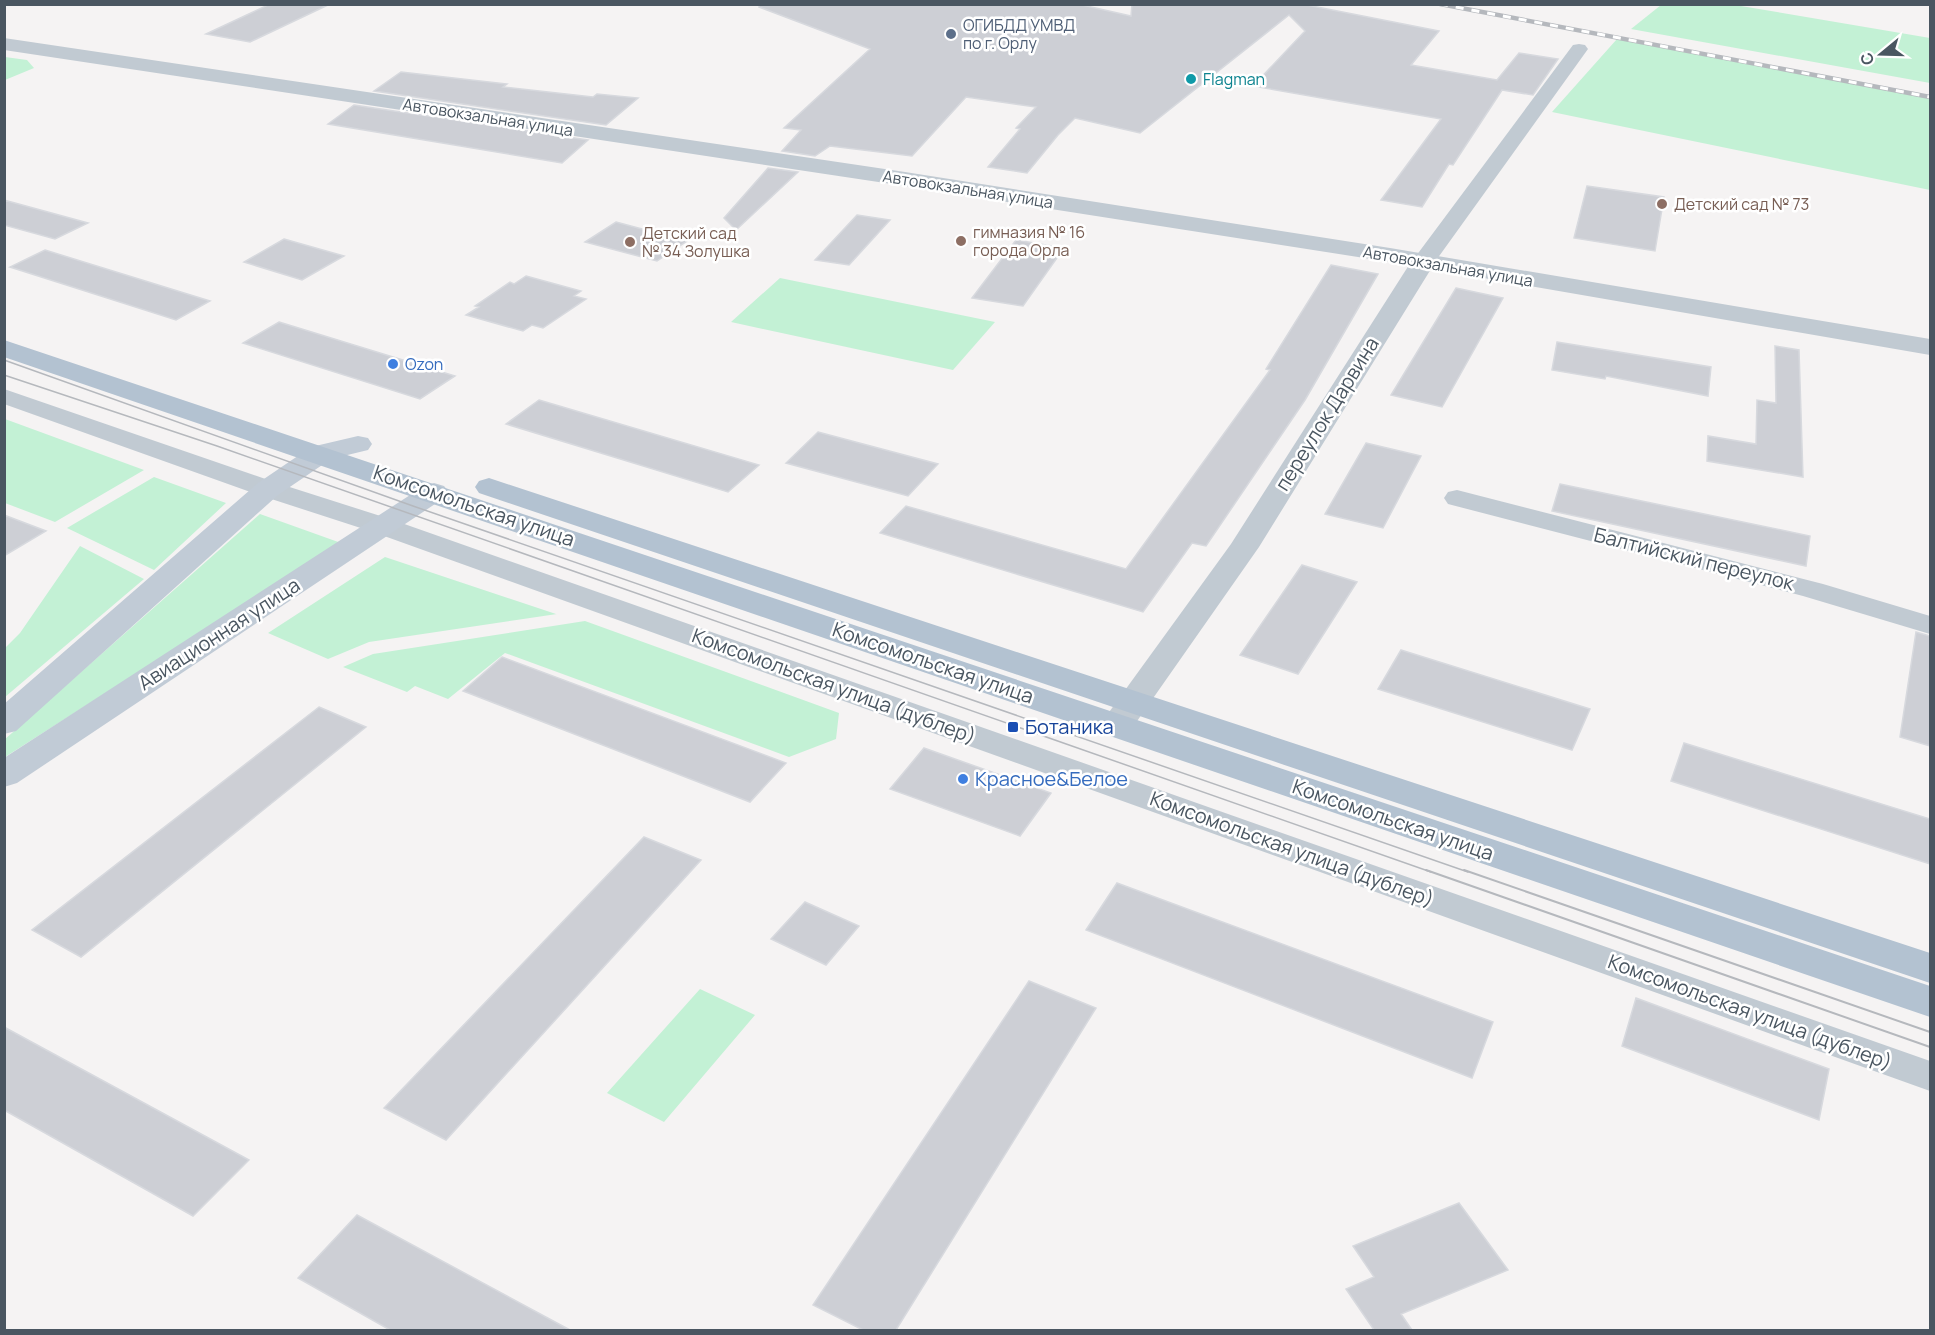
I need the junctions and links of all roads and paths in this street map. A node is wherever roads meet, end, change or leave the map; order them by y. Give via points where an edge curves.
1 (4, 44) edge
2 (1579, 50) dead end
3 (1424, 261) junction
4 (4, 326) edge
5 (1930, 347) edge
6 (4, 348) edge
7 (4, 396) edge
8 (358, 444) junction
9 (321, 453) junction
10 (268, 489) junction
11 (434, 492) junction
12 (1457, 498) dead end
13 (383, 526) junction
14 (1930, 625) edge
15 (1124, 714) junction
16 (4, 723) edge
17 (4, 775) edge
18 (1930, 968) edge
19 (1930, 1002) edge
20 (1930, 1076) edge

1 - 3 street, Автовокзальная улица
2 - 3 street, переулок Дарвина
3 - 5 street, Автовокзальная улица
3 - 15 street, переулок Дарвина via 1244,547
4 - 8 main road, Комсомольская улица
6 - 9 main road, Комсомольская улица
7 - 10 street, Комсомольская улица (дублер)
8 - 9 main road
8 - 15 main road, Комсомольская улица
9 - 10 main road
9 - 11 main road, Комсомольская улица
10 - 13 street, Комсомольская улица (дублер)
10 - 16 main road
11 - 13 main road, Авиационная улица
11 - 15 main road, Комсомольская улица
12 - 14 street, Балтийский переулок via 1813,590
13 - 17 main road, Авиационная улица
13 - 20 street, Комсомольская улица (дублер)
15 - 18 main road, Комсомольская улица
15 - 19 main road, Комсомольская улица

